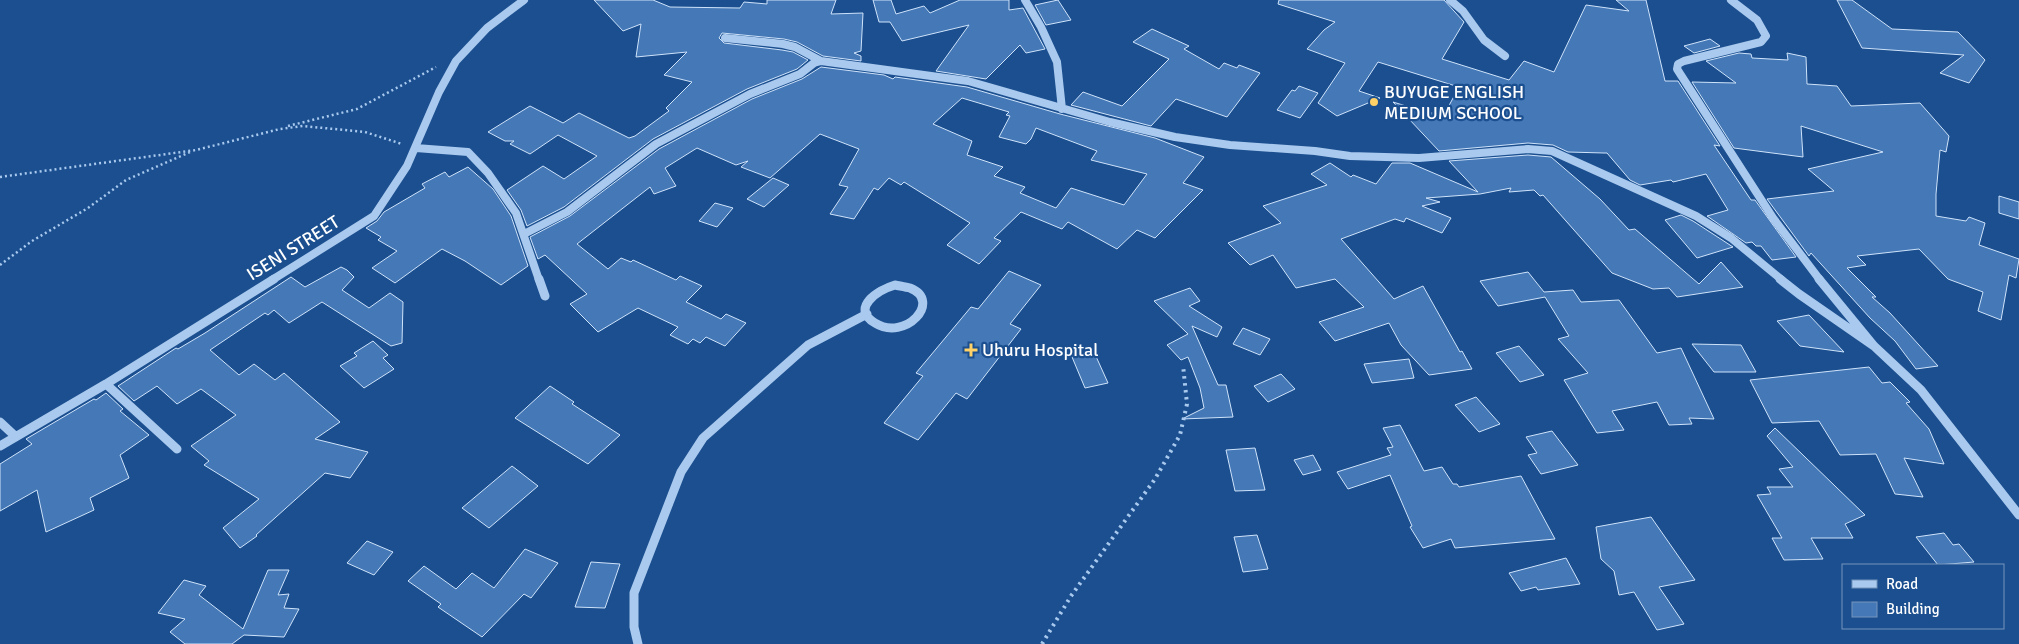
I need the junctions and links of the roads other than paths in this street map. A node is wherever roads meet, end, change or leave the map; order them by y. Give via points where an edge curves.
1 (524, 0) edge
2 (1025, 0) edge
3 (1450, 0) edge
4 (1731, 0) edge
5 (725, 38) dead end
6 (1505, 56) dead end
7 (821, 60) junction
8 (1062, 109) junction
9 (416, 148) junction
10 (524, 234) junction
11 (545, 296) dead end
12 (866, 314) junction
13 (1874, 346) junction
14 (106, 384) junction
15 (0, 422) edge
16 (15, 436) junction
17 (0, 446) edge
18 (177, 449) dead end
19 (2019, 515) edge
20 (638, 644) edge

1 - 9 street, ISENI STREET via 479,36 455,62
2 - 8 street via 1042,27 1057,62
3 - 6 street via 1464,12 1477,32
4 - 13 street via 1765,28 1766,36 1762,42 1684,61 1678,64 1677,69 1772,218
5 - 7 street via 783,44
7 - 8 street via 968,81
7 - 10 street via 656,144 567,212
8 - 13 street via 1175,138 1350,156 1439,157 1528,149 1552,152 1696,216 1731,238 1799,294
9 - 10 street via 468,152 488,172 516,212
9 - 14 street, ISENI STREET via 394,192 374,216
10 - 11 street
12 - 12 street via 871,295 886,286 912,288 924,304 919,318 895,328 878,325
12 - 20 street via 808,345 703,438 682,472 634,593 634,627
13 - 19 street via 1922,390
14 - 16 street, ISENI STREET
14 - 18 street
15 - 16 street
16 - 17 street, ISENI STREET

